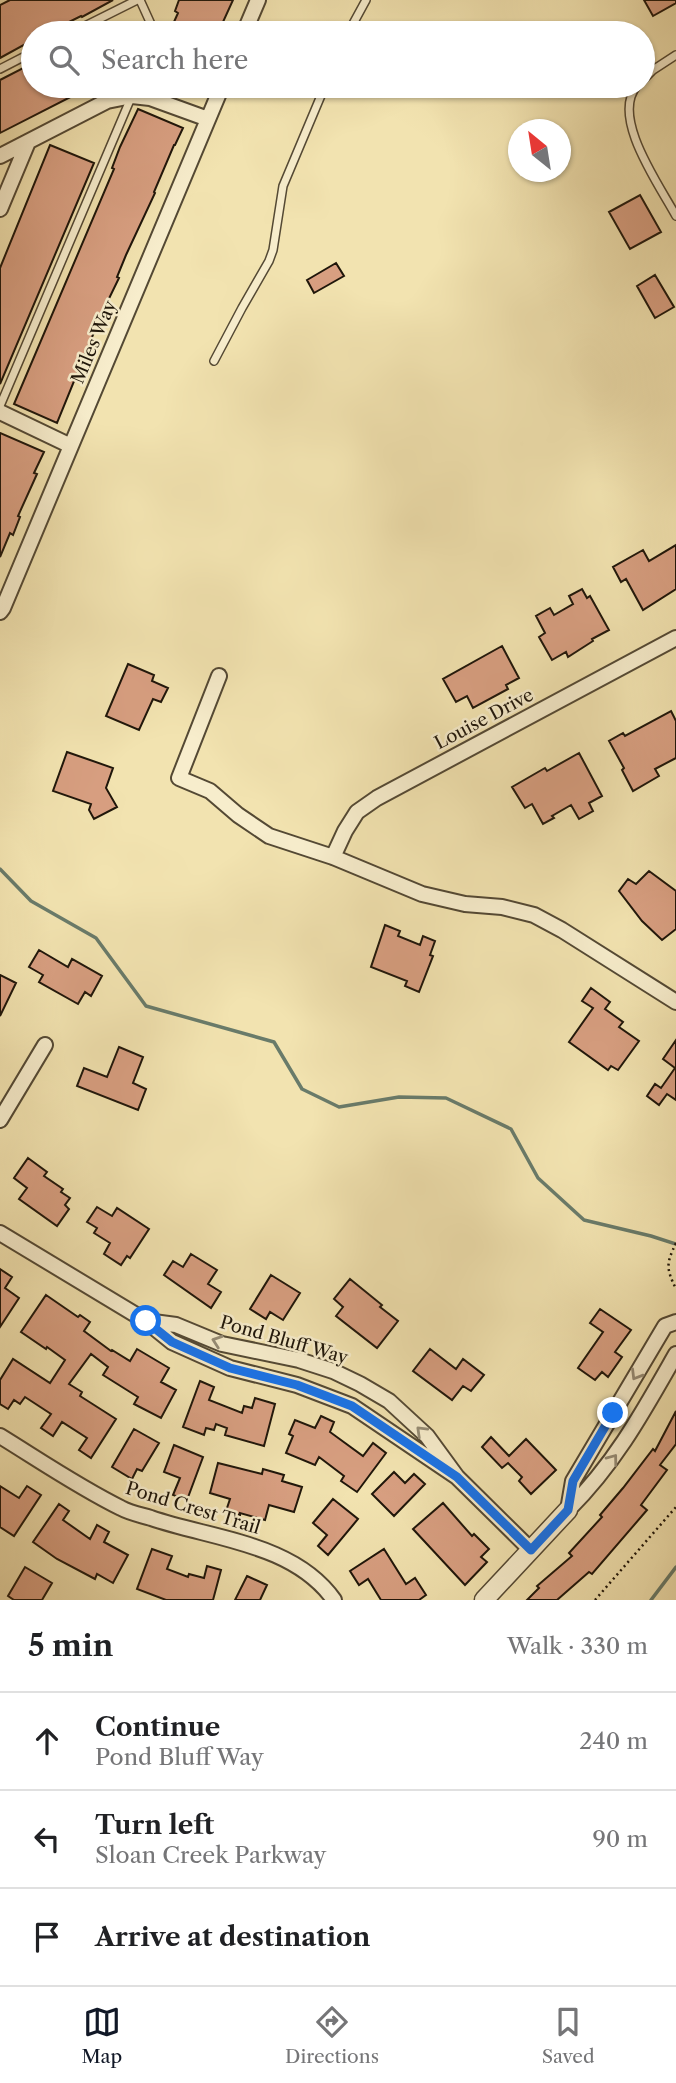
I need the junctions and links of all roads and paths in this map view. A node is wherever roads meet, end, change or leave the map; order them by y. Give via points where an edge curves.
1 (138, 0) edge
2 (258, 0) edge
3 (366, 0) edge
4 (95, 21) edge
5 (149, 21) edge
6 (249, 21) edge
7 (355, 21) edge
8 (676, 55) edge
9 (21, 58) edge
10 (0, 69) edge
11 (655, 69) edge
12 (115, 98) edge
13 (131, 98) edge
14 (150, 98) edge
15 (217, 98) edge
16 (320, 98) edge
17 (631, 98) edge
18 (208, 119) junction
19 (28, 142) junction
20 (0, 156) edge
21 (0, 209) edge
22 (676, 216) edge
23 (214, 361) dead end
24 (0, 406) edge
25 (0, 412) edge
26 (71, 446) junction
27 (0, 611) edge
28 (676, 638) edge
29 (219, 676) dead end
30 (333, 857) junction
31 (676, 1002) edge
32 (46, 1045) dead end
33 (0, 1119) edge
34 (0, 1233) edge
35 (676, 1243) edge
36 (676, 1289) edge
37 (146, 1321) junction
38 (676, 1322) edge
39 (676, 1354) edge
40 (0, 1437) edge
41 (457, 1477) junction
42 (676, 1507) edge
43 (568, 1510) junction
44 (531, 1550) junction
45 (334, 1600) edge
46 (484, 1600) edge
47 (595, 1600) edge

1 - 4 lane
1 - 5 lane
2 - 6 street
3 - 7 lane
8 - 11 lane
9 - 10 lane
12 - 19 street
13 - 24 lane
14 - 18 street
15 - 18 street, Miles Way
16 - 23 lane via 283,186 270,261
17 - 22 lane via 629,119 635,140
18 - 26 street, Miles Way
19 - 20 street
19 - 21 street
25 - 26 street
26 - 27 street, Miles Way
28 - 30 street, Louise Drive via 377,797 358,812
29 - 30 street via 179,778 210,791 269,836
30 - 31 street via 422,894 534,915
32 - 33 street
34 - 37 street, Pond Bluff Way
35 - 36 path via 667,1269
37 - 41 street, Pond Bluff Way via 172,1342 230,1368 297,1385 352,1406
41 -> 37 street, Pond Bluff Way via 427,1436 389,1401 360,1384 299,1360 222,1343 176,1325
38 -> 43 street via 666,1326 573,1481
43 -> 39 street via 592,1487 626,1441
40 - 45 street, Pond Crest Trail via 122,1509 277,1556 307,1572
41 - 44 street, Pond Bluff Way
42 - 47 path
43 - 44 street
44 - 46 street

